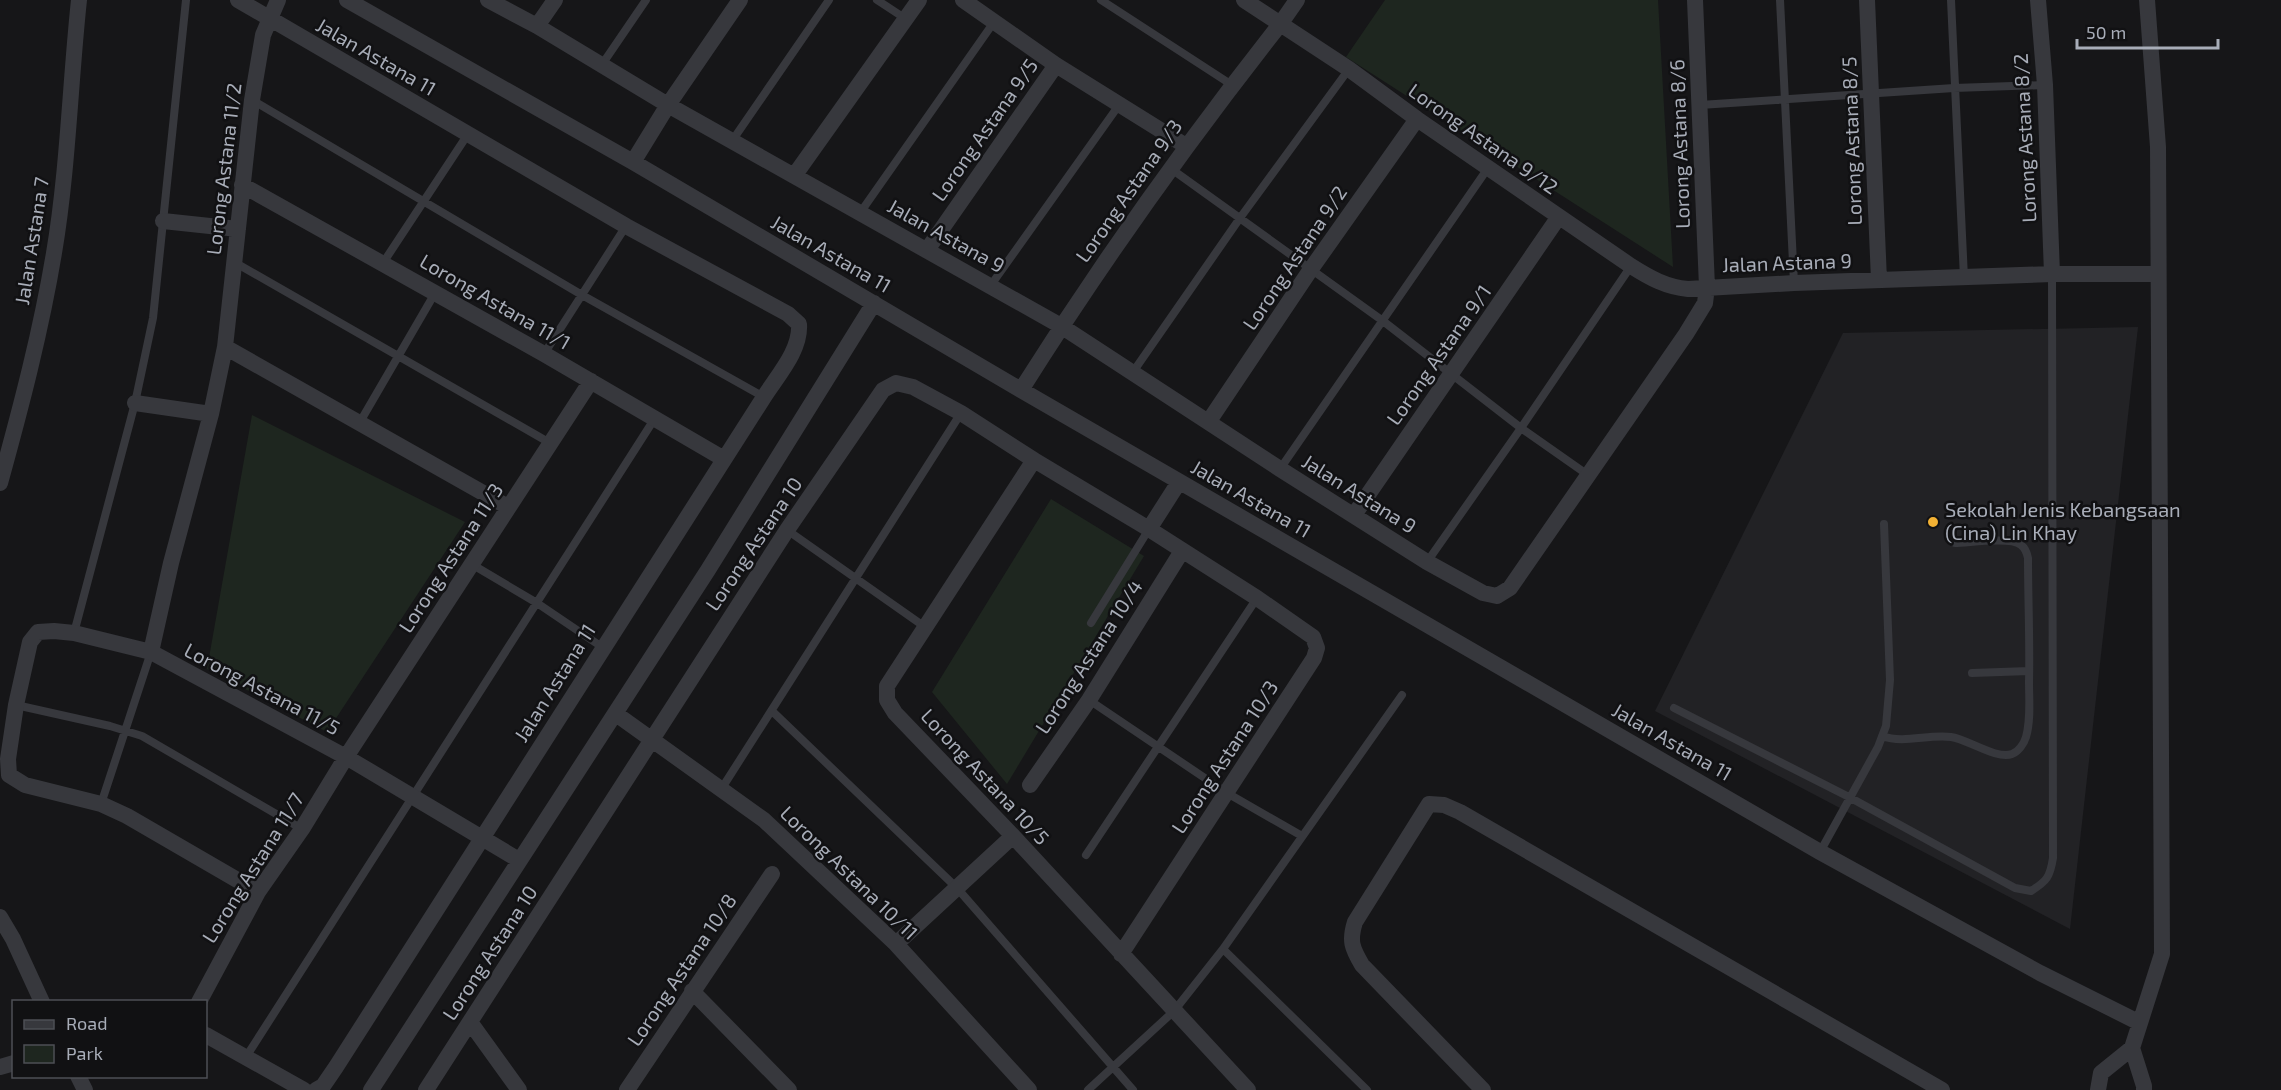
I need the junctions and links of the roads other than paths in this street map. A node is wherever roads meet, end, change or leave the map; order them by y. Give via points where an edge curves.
1 (79, 0) edge
2 (186, 0) edge
3 (238, 0) edge
4 (278, 0) edge
5 (347, 0) edge
6 (488, 0) edge
7 (555, 0) edge
8 (646, 0) edge
9 (740, 0) edge
10 (829, 0) edge
11 (877, 0) edge
12 (919, 0) edge
13 (963, 0) edge
14 (1101, 0) edge
15 (1244, 0) edge
16 (1297, 0) edge
17 (1695, 0) edge
18 (1780, 0) edge
19 (1867, 0) edge
20 (1951, 0) edge
21 (2038, 0) edge
22 (2147, 0) edge
23 (268, 19) junction
24 (906, 19) junction
25 (994, 22) junction
26 (1281, 23) junction
27 (537, 26) junction
28 (1056, 65) junction
29 (601, 66) junction
30 (1349, 69) junction
31 (1232, 85) junction
32 (2045, 85) junction
33 (1954, 88) junction
34 (1872, 95) junction
35 (252, 100) junction
36 (1784, 100) junction
37 (668, 105) junction
38 (1119, 105) junction
39 (1700, 105) junction
40 (1417, 119) junction
41 (468, 134) junction
42 (732, 141) junction
43 (1186, 146) junction
44 (633, 162) junction
45 (1170, 168) junction
46 (1488, 168) junction
47 (794, 176) junction
48 (242, 185) junction
49 (423, 201) junction
50 (860, 213) junction
51 (1240, 218) junction
52 (1558, 218) junction
53 (163, 221) junction
54 (626, 226) junction
55 (238, 229) junction
56 (927, 250) junction
57 (233, 262) junction
58 (383, 263) junction
59 (1631, 266) junction
60 (1311, 269) junction
61 (2052, 274) junction
62 (2158, 274) junction
63 (1964, 279) junction
64 (1879, 280) junction
65 (1794, 283) junction
66 (991, 285) junction
67 (1707, 287) junction
68 (435, 292) junction
69 (582, 295) junction
70 (874, 303) junction
71 (1383, 321) junction
72 (1061, 326) junction
73 (225, 347) junction
74 (544, 354) junction
75 (397, 358) junction
76 (1133, 372) junction
77 (1451, 374) junction
78 (591, 381) junction
79 (1020, 390) junction
80 (764, 396) junction
81 (135, 402) junction
82 (961, 413) junction
83 (211, 414) junction
84 (655, 418) junction
85 (1209, 421) junction
86 (360, 422) junction
87 (1521, 428) junction
88 (550, 443) junction
89 (724, 459) junction
90 (1034, 460) junction
91 (1280, 469) junction
92 (1588, 475) junction
93 (1179, 482) junction
94 (0, 483) edge
95 (508, 507) junction
96 (1354, 515) junction
97 (1884, 524) dead end
98 (1149, 529) junction
99 (787, 530) junction
100 (1955, 543) dead end
101 (1182, 551) junction
102 (1427, 562) junction
103 (473, 565) junction
104 (855, 578) junction
105 (1257, 598) junction
106 (537, 603) junction
107 (1091, 623) dead end
108 (925, 627) junction
109 (74, 633) junction
110 (602, 647) junction
111 (151, 652) junction
112 (2029, 670) junction
113 (1972, 673) dead end
114 (1402, 694) dead end
115 (1089, 700) junction
116 (16, 705) junction
117 (1674, 708) dead end
118 (772, 711) junction
119 (616, 714) junction
120 (126, 730) junction
121 (1882, 736) junction
122 (651, 739) junction
123 (1157, 747) junction
124 (346, 757) junction
125 (1030, 785) dead end
126 (722, 788) junction
127 (1227, 793) junction
128 (412, 797) junction
129 (1849, 797) junction
130 (101, 804) junction
131 (302, 829) junction
132 (1013, 836) junction
133 (1302, 836) junction
134 (483, 838) junction
135 (1820, 852) junction
136 (1086, 855) dead end
137 (519, 860) junction
138 (772, 874) dead end
139 (957, 888) junction
140 (258, 892) junction
141 (0, 917) edge
142 (7, 941) edge
143 (896, 944) junction
144 (1223, 949) junction
145 (1121, 954) junction
146 (692, 991) junction
147 (41, 1000) edge
148 (200, 1000) edge
149 (1174, 1011) junction
150 (470, 1022) junction
151 (2140, 1023) junction
152 (207, 1036) edge
153 (2132, 1048) junction
154 (246, 1057) junction
155 (1113, 1068) junction
156 (304, 1090) edge
157 (316, 1090) edge
158 (371, 1090) edge
159 (426, 1090) edge
160 (519, 1090) edge
161 (627, 1090) edge
162 (789, 1090) edge
163 (1029, 1090) edge
164 (1088, 1090) edge
165 (1133, 1090) edge
166 (1248, 1090) edge
167 (1367, 1090) edge
168 (1484, 1090) edge
169 (1942, 1090) edge
170 (2098, 1090) edge
171 (2144, 1090) edge

1 - 94 street, Jalan Astana 7 via 54,252
2 - 53 lane
3 - 23 street, Jalan Astana 11
4 - 23 street, Lorong Astana 11/2
5 - 44 street, Jalan Astana 11
6 - 27 street, Jalan Astana 9
7 - 27 street
8 - 29 lane
9 - 37 street
10 - 42 lane
11 - 24 lane
12 - 24 street
13 - 25 street
14 - 31 lane
15 - 26 street, Lorong Astana 9/12
16 - 26 street, Lorong Astana 9/3
17 - 39 street, Lorong Astana 8/6
18 - 36 lane
19 - 34 street, Lorong Astana 8/5
20 - 33 lane
21 - 32 street, Lorong Astana 8/2
22 - 62 street via 2158,147
23 - 35 street, Lorong Astana 11/2
23 - 41 street, Jalan Astana 11
24 - 47 street
25 - 28 street
25 - 50 lane
26 - 30 street, Lorong Astana 9/12
26 - 31 street, Lorong Astana 9/3
27 - 29 street, Jalan Astana 9
28 - 38 street
28 - 56 street, Lorong Astana 9/5
29 - 37 street, Jalan Astana 9
30 - 40 street, Lorong Astana 9/12
30 - 51 lane
31 - 43 street, Lorong Astana 9/3
32 - 33 lane
32 - 61 street, Lorong Astana 8/2
33 - 34 lane
33 - 63 lane
34 - 36 lane
34 - 64 street, Lorong Astana 8/5
35 - 48 street, Lorong Astana 11/2
35 - 49 lane
36 - 39 lane
36 - 65 lane
37 - 42 street, Jalan Astana 9
37 - 44 street
38 - 43 street
38 - 66 lane
39 - 67 street, Lorong Astana 8/6
40 - 46 street, Lorong Astana 9/12
40 - 60 street, Lorong Astana 9/2
41 - 49 lane
41 - 54 street, Jalan Astana 11
42 - 47 street, Jalan Astana 9
43 - 45 street, Lorong Astana 9/3
44 - 70 street, Jalan Astana 11
45 - 51 lane
45 - 72 street, Lorong Astana 9/3
46 - 52 street, Lorong Astana 9/12
46 - 71 lane
47 - 50 street, Jalan Astana 9
48 - 55 street, Lorong Astana 11/2
48 - 58 street, Lorong Astana 11/1
49 - 58 lane
49 - 69 lane
50 - 56 street, Jalan Astana 9
51 - 60 lane
51 - 76 lane
52 - 59 street, Lorong Astana 9/12
52 - 77 street, Lorong Astana 9/1
53 - 55 street
53 - 81 lane via 153,318
54 - 69 lane
54 - 80 street, Jalan Astana 11 via 788,314 799,324 796,345
55 - 57 street, Lorong Astana 11/2
56 - 66 street, Jalan Astana 9
57 - 73 street, Lorong Astana 11/2
57 - 75 lane
58 - 68 street, Lorong Astana 11/1
59 - 67 street, Lorong Astana 9/12 via 1672,287
59 - 87 lane
60 - 71 lane
60 - 85 street, Lorong Astana 9/2
61 - 62 street, Jalan Astana 9
61 - 63 street, Jalan Astana 9
61 - 129 lane via 2050,872 2045,883 2031,891 2015,888
62 - 151 street via 2162,954
63 - 64 street, Jalan Astana 9
64 - 65 street, Jalan Astana 9
65 - 67 street, Jalan Astana 9
66 - 72 street, Jalan Astana 9
67 - 92 street, Jalan Astana 9 via 1699,315
68 - 74 street, Lorong Astana 11/1
68 - 75 lane
69 - 74 lane
69 - 80 lane
70 - 79 street, Jalan Astana 11
70 - 119 street
71 - 77 lane
71 - 91 lane
72 - 76 street, Jalan Astana 9
72 - 79 street, Lorong Astana 9/3
73 - 83 street, Lorong Astana 11/2
73 - 86 street
74 - 78 street, Lorong Astana 11/1
75 - 86 lane
75 - 88 lane
76 - 85 street, Jalan Astana 9
77 - 87 lane
77 - 96 street, Lorong Astana 9/1
78 - 84 street, Lorong Astana 11/1
78 - 88 street, Lorong Astana 11/3
79 - 93 street, Jalan Astana 11
80 - 89 street, Jalan Astana 11
81 - 83 street
81 - 109 lane
82 - 90 street, Lorong Astana 10
82 - 99 street, Lorong Astana 10 via 913,387 896,383 883,390
82 - 104 lane
83 - 111 street, Lorong Astana 11/2
84 - 89 street, Lorong Astana 11/1
84 - 106 lane
85 - 91 street, Jalan Astana 9
86 - 95 street
87 - 92 lane
87 - 102 lane
88 - 95 street, Lorong Astana 11/3
89 - 110 street, Jalan Astana 11
90 - 98 street, Lorong Astana 10
90 - 108 street, Lorong Astana 10/5
91 - 96 street, Jalan Astana 9
92 - 102 street, Jalan Astana 9 via 1510,588 1497,597
93 - 98 street
93 - 135 street, Jalan Astana 11
95 - 103 street, Lorong Astana 11/3
96 - 102 street, Jalan Astana 9
97 - 121 lane via 1890,680
98 - 101 street, Lorong Astana 10
98 - 107 lane
99 - 104 lane
99 - 122 street, Lorong Astana 10
100 - 112 lane via 2010,541 2026,550
101 - 105 street, Lorong Astana 10
101 - 115 street, Lorong Astana 10/4
103 - 106 lane
103 - 124 street, Lorong Astana 11/3
104 - 108 lane
104 - 118 lane
105 - 123 lane
105 - 127 street, Lorong Astana 10/3 via 1313,637 1317,648
106 - 110 lane
106 - 128 lane
108 - 132 street, Lorong Astana 10/5 via 887,686 886,700
109 - 111 street, Lorong Astana 11/5
109 - 116 street, Lorong Astana 11/5 via 38,632 30,642
110 - 134 street, Jalan Astana 11
111 - 120 lane
111 - 124 street, Lorong Astana 11/5
112 - 113 lane
112 - 121 lane via 2029,721 2021,747 2012,754 2002,756 1943,736 1898,740
114 - 133 lane
115 - 123 lane
115 - 125 street, Lorong Astana 10/4
116 - 120 lane
116 - 130 street via 9,775 25,785
117 - 129 lane
118 - 126 lane
118 - 139 lane
119 - 122 street, Lorong Astana 10/11
119 - 137 street
120 - 130 lane
120 - 131 lane
121 - 129 lane
122 - 126 street, Lorong Astana 10/11
122 - 150 street, Lorong Astana 10
123 - 127 lane
123 - 136 lane
124 - 128 street, Lorong Astana 11/5
124 - 131 street, Lorong Astana 11/7
126 - 143 street, Lorong Astana 10/11 via 764,820
127 - 133 lane
127 - 145 street, Lorong Astana 10/3
128 - 134 street, Lorong Astana 11/5
128 - 154 lane
129 - 135 lane
130 - 140 street
131 - 140 street, Lorong Astana 11/7
132 - 139 street
132 - 145 street, Lorong Astana 10/5
133 - 144 lane
134 - 137 street, Lorong Astana 11/5
134 - 157 street, Jalan Astana 11 via 336,1067
135 - 151 street, Jalan Astana 11 via 2040,973
137 - 158 street
138 - 146 street, Lorong Astana 10/8
139 - 143 street
139 - 155 lane
140 - 148 street, Lorong Astana 11/7
141 - 142 street
142 - 147 street
143 - 163 street, Lorong Astana 10/11
144 - 149 lane
144 - 167 lane
145 - 149 street, Lorong Astana 10/5
146 - 161 street, Lorong Astana 10/8
146 - 162 street
149 - 155 lane
149 - 166 street, Lorong Astana 10/5
150 - 159 street, Lorong Astana 10
150 - 160 street
151 - 153 street
152 - 154 street
153 - 170 street via 2101,1073
153 - 171 street
154 - 156 street
155 - 164 lane
155 - 165 lane
168 - 169 street via 1362,965 1353,948 1355,921 1429,804 1460,812

